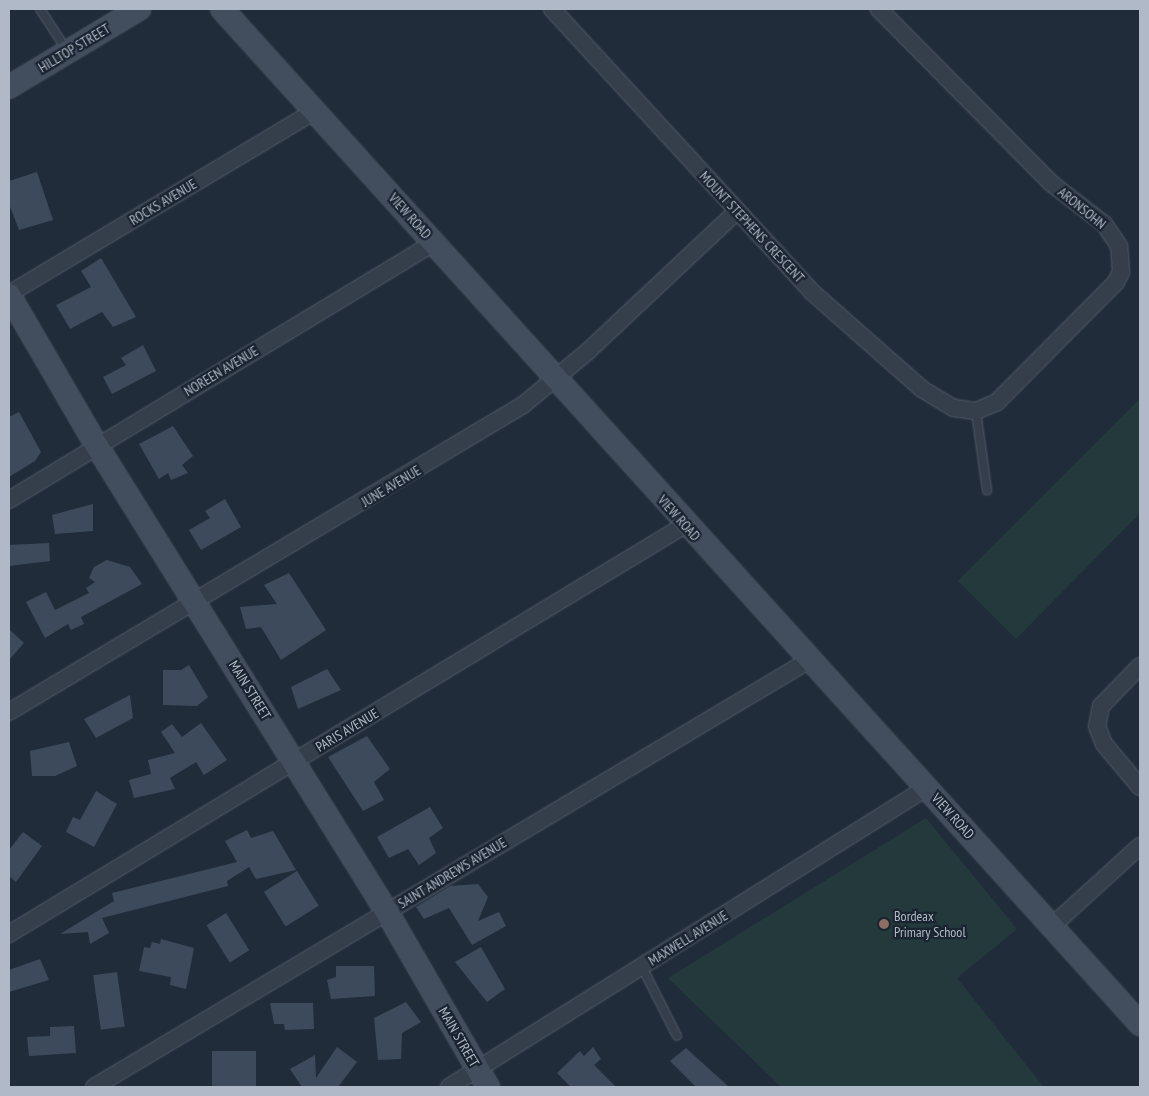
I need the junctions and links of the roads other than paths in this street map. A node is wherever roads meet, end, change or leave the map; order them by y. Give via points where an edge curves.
1 (40, 9) edge
2 (222, 9) edge
3 (552, 9) edge
4 (880, 9) edge
5 (126, 12) edge
6 (68, 51) junction
7 (9, 87) edge
8 (316, 110) junction
9 (737, 211) junction
10 (434, 243) junction
11 (9, 295) edge
12 (556, 379) junction
13 (976, 412) junction
14 (97, 446) junction
15 (987, 490) dead end
16 (9, 500) edge
17 (685, 525) junction
18 (194, 600) junction
19 (811, 658) junction
20 (1140, 666) edge
21 (9, 712) edge
22 (295, 762) junction
23 (928, 787) junction
24 (1140, 787) edge
25 (1140, 846) edge
26 (387, 912) junction
27 (1052, 926) junction
28 (9, 934) edge
29 (642, 967) junction
30 (1140, 1024) edge
31 (677, 1036) dead end
32 (483, 1079) edge
33 (94, 1087) edge
34 (449, 1087) edge

1 - 6 lane
2 - 8 street, VIEW ROAD
3 - 9 street, MOUNT STEPHENS CRESCENT
4 - 13 street, ARONSOHN via 1050,183 1104,224 1119,246 1121,272 1116,282 997,402
5 - 6 street, HILLTOP STREET
6 - 7 street, HILLTOP STREET
8 - 10 street, VIEW ROAD
8 - 11 street, ROCKS AVENUE
9 - 12 street, JUNE AVENUE
9 - 13 street, MOUNT STEPHENS CRESCENT via 812,292 889,362 944,403
10 - 12 street, VIEW ROAD
10 - 14 street, NOREEN AVENUE
11 - 14 street, MAIN STREET
12 - 17 street, VIEW ROAD
12 - 18 street, JUNE AVENUE via 400,480
13 - 15 lane
14 - 16 street, NOREEN AVENUE
14 - 18 street, MAIN STREET
17 - 19 street, VIEW ROAD
17 - 22 street, PARIS AVENUE
18 - 21 street, JUNE AVENUE
18 - 22 street, MAIN STREET
19 - 23 street, VIEW ROAD
19 - 26 street, SAINT ANDREWS AVENUE
20 - 24 street via 1101,706 1096,726 1104,744
22 - 26 street, MAIN STREET
22 - 28 street, PARIS AVENUE
23 - 27 street, VIEW ROAD
23 - 29 street, MAXWELL AVENUE
25 - 27 street
26 - 32 street, MAIN STREET
26 - 33 street, SAINT ANDREWS AVENUE
27 - 30 street, VIEW ROAD
29 - 31 lane
29 - 32 street, MAXWELL AVENUE
32 - 34 street, MAXWELL AVENUE

